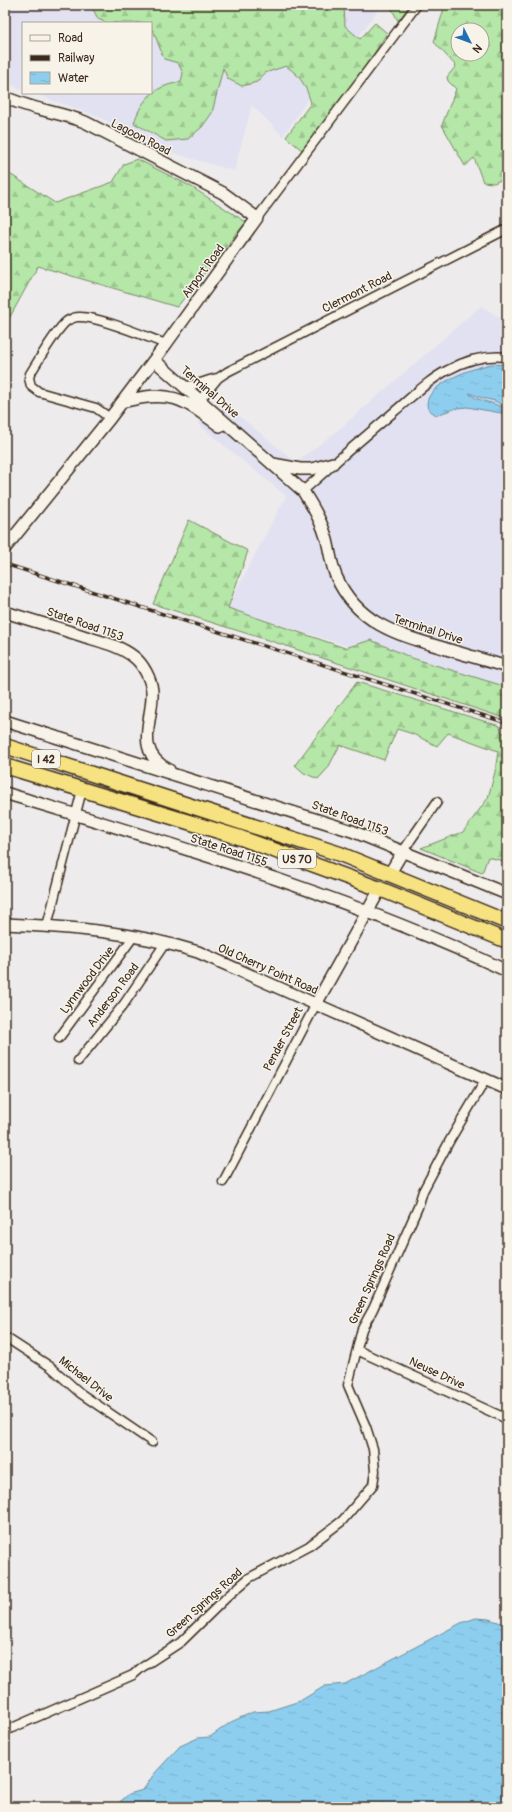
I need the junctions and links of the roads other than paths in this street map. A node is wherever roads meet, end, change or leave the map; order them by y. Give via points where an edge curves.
1 (417, 5) edge
2 (5, 97) edge
3 (257, 218) junction
4 (507, 229) edge
5 (166, 344) junction
6 (507, 357) edge
7 (154, 360) junction
8 (218, 378) junction
9 (184, 386) junction
10 (200, 400) junction
11 (122, 402) junction
12 (110, 418) junction
13 (243, 438) junction
14 (333, 463) junction
15 (273, 464) junction
16 (303, 491) junction
17 (5, 548) edge
18 (5, 612) edge
19 (507, 667) edge
20 (5, 721) edge
21 (5, 746) edge
22 (5, 766) edge
23 (182, 777) junction
24 (82, 790) junction
25 (5, 793) edge
26 (438, 802) dead end
27 (76, 816) junction
28 (403, 851) junction
29 (390, 873) junction
30 (380, 889) junction
31 (507, 894) edge
32 (367, 911) junction
33 (507, 922) edge
34 (5, 924) edge
35 (47, 926) junction
36 (134, 936) junction
37 (507, 941) edge
38 (166, 942) junction
39 (507, 971) edge
40 (316, 1004) junction
41 (59, 1038) dead end
42 (78, 1061) dead end
43 (486, 1079) junction
44 (507, 1089) edge
45 (223, 1182) dead end
46 (5, 1338) edge
47 (357, 1350) junction
48 (507, 1419) edge
49 (152, 1442) dead end
50 (5, 1731) edge

1 - 3 street, Airport Road
2 - 3 street, Lagoon Road via 85,122 223,193
3 - 5 street, Airport Road
4 - 8 street, Clermont Road
5 - 7 street, Airport Road
5 - 12 street via 84,317 69,320 59,331 30,374 28,378 31,386 39,392 96,408
6 - 14 street via 472,360 447,370
7 - 9 street, Terminal Drive
7 - 11 street, Airport Road
8 - 9 street, Clermont Road
8 - 10 street, Clermont Road
9 - 10 street, Terminal Drive
10 - 13 street, Terminal Drive
11 - 12 street, Airport Road
11 - 13 street via 158,395 179,399 230,434
12 - 17 street, Airport Road
13 - 15 street, Terminal Drive
14 - 15 street via 312,469
14 - 16 street
15 - 16 street, Terminal Drive
16 - 19 street, Terminal Drive via 322,524 336,576 354,604 371,620 395,633
18 - 23 street, State Road 1153 via 117,647 134,657 145,670 152,690 146,732 148,746 153,757
20 - 23 street, State Road 1153
21 - 29 highway, I 42 via 340,854
22 - 24 highway, US 70
23 - 28 street, State Road 1153 via 318,820
24 - 27 street
24 - 30 highway, US 70 via 241,838
25 - 27 street, State Road 1155
26 - 28 street
27 - 32 street, State Road 1155
27 - 35 street
28 - 29 street
28 - 31 street, State Road 1153
29 - 33 highway, I 42
30 - 32 street, Pender Street
30 - 37 highway, US 70
32 - 39 street, State Road 1155
32 - 40 street, Pender Street
34 - 35 street, Old Cherry Point Road
35 - 36 street, Old Cherry Point Road
36 - 38 street, Old Cherry Point Road
36 - 41 street, Lynnwood Drive
38 - 40 street, Old Cherry Point Road via 217,959
38 - 42 street, Anderson Road via 124,1004
40 - 43 street, Old Cherry Point Road
40 - 45 street, Pender Street
43 - 44 street, Old Cherry Point Road
43 - 47 street, Green Springs Road via 423,1191 362,1329
46 - 49 street, Michael Drive via 52,1367 80,1393
47 - 48 street, Neuse Drive
47 - 50 street, Green Springs Road via 348,1386 370,1438 376,1471 373,1484 342,1521 309,1546 249,1578 181,1642 134,1675

